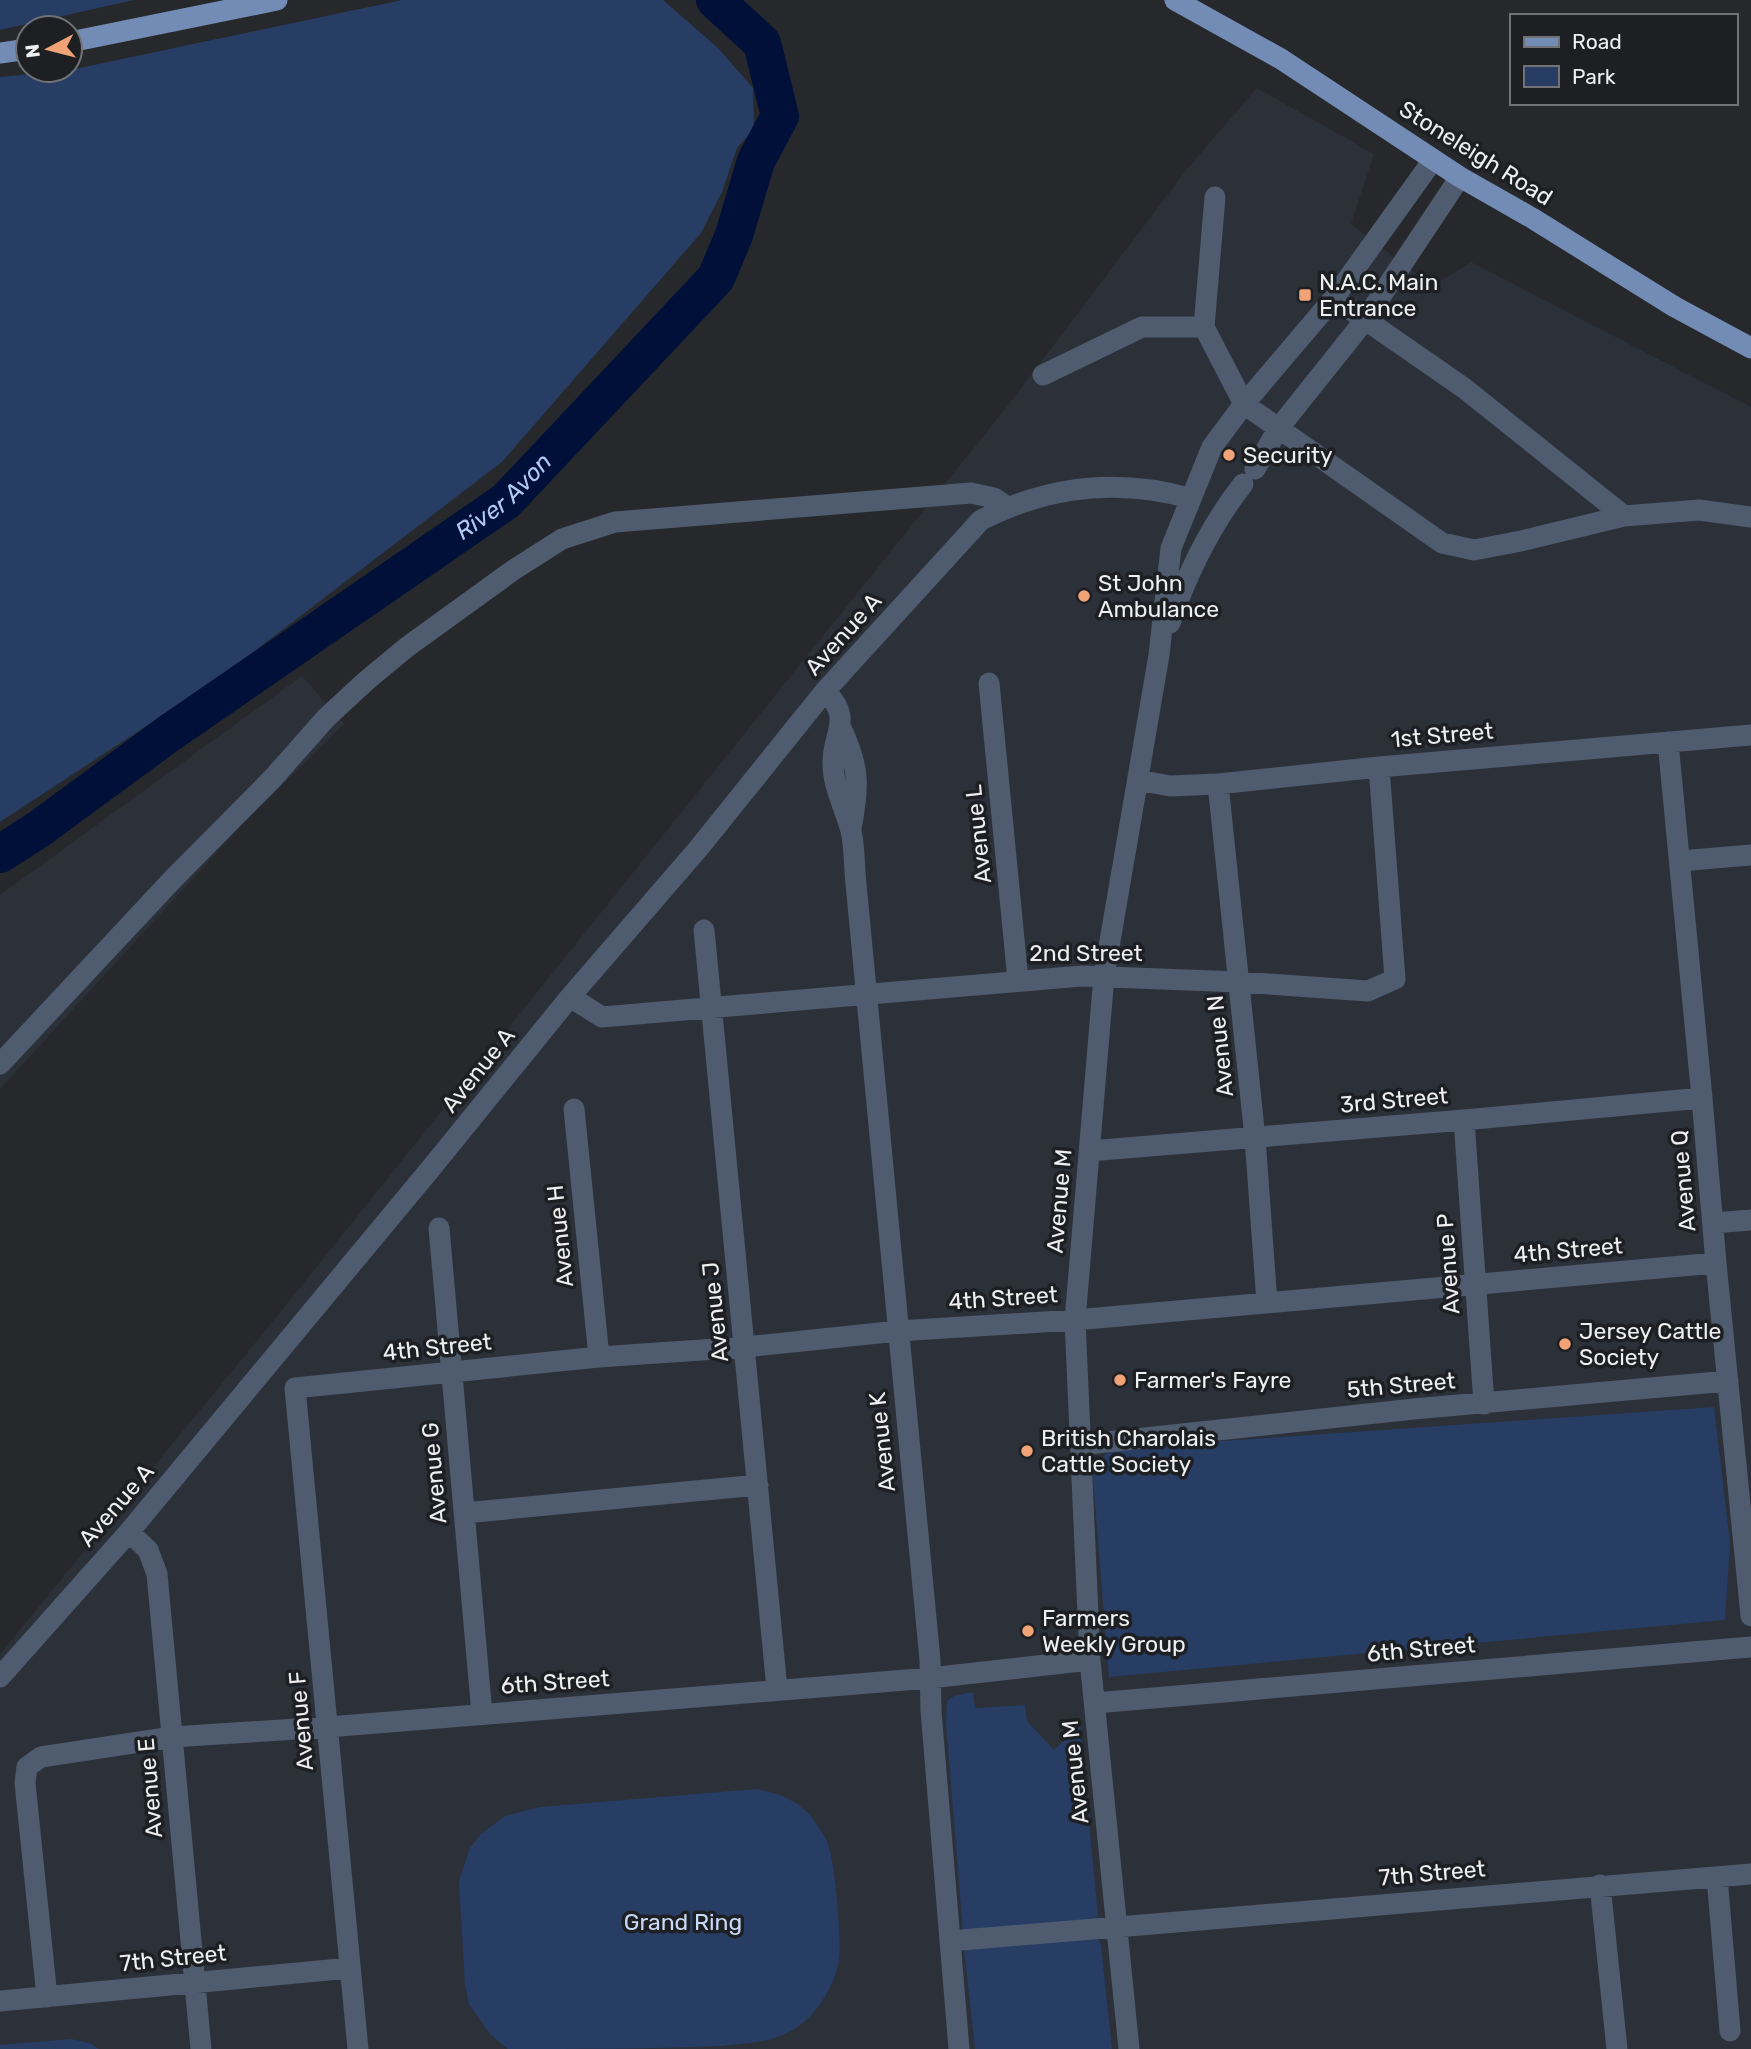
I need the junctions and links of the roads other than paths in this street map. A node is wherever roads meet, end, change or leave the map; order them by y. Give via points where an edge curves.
1 (277, 0) edge
2 (1175, 0) edge
3 (84, 39) edge
4 (1433, 160) junction
5 (1460, 177) junction
6 (1215, 197) dead end
7 (1334, 298) junction
8 (1365, 320) junction
9 (1204, 327) junction
10 (1751, 348) edge
11 (1043, 375) dead end
12 (1244, 404) junction
13 (1278, 429) junction
14 (1189, 498) junction
15 (1007, 507) junction
16 (1624, 516) junction
17 (1751, 517) edge
18 (1159, 655) junction
19 (989, 683) dead end
20 (825, 691) junction
21 (1751, 735) edge
22 (1668, 742) junction
23 (1379, 767) junction
24 (1138, 780) junction
25 (1218, 784) junction
26 (1751, 855) edge
27 (1680, 861) junction
28 (705, 930) dead end
29 (1104, 976) junction
30 (1018, 980) junction
31 (1240, 982) junction
32 (867, 993) junction
33 (570, 997) junction
34 (712, 1007) junction
35 (0, 1064) edge
36 (1702, 1098) junction
37 (573, 1109) dead end
38 (1464, 1120) junction
39 (1255, 1138) junction
40 (1089, 1151) junction
41 (1751, 1220) edge
42 (1713, 1223) junction
43 (439, 1228) dead end
44 (1716, 1263) junction
45 (1476, 1284) junction
46 (1267, 1303) junction
47 (1075, 1320) junction
48 (898, 1331) junction
49 (745, 1347) junction
50 (599, 1357) junction
51 (265, 1367) junction
52 (452, 1371) junction
53 (1728, 1381) junction
54 (295, 1388) junction
55 (1484, 1404) junction
56 (1079, 1445) junction
57 (758, 1485) junction
58 (464, 1513) junction
59 (129, 1532) junction
60 (1751, 1616) edge
61 (1751, 1647) edge
62 (1090, 1660) junction
63 (0, 1677) edge
64 (930, 1678) junction
65 (776, 1689) junction
66 (1095, 1703) junction
67 (482, 1714) junction
68 (328, 1727) junction
69 (172, 1737) junction
70 (1751, 1874) edge
71 (1717, 1877) junction
72 (1600, 1885) junction
73 (1117, 1927) junction
74 (950, 1941) junction
75 (350, 1968) junction
76 (194, 1982) junction
77 (47, 1997) junction
78 (0, 2001) edge
79 (1730, 2031) dead end
80 (201, 2049) edge
81 (358, 2049) edge
82 (959, 2049) edge
83 (1129, 2049) edge
84 (1617, 2049) edge

1 - 3 main road
2 - 4 main road, Stoneleigh Road via 1281,59
4 - 5 main road, Stoneleigh Road
4 - 7 lane
5 - 8 lane
5 - 10 main road, Stoneleigh Road
6 - 9 lane
7 - 8 lane
7 - 12 lane
8 - 13 lane
8 - 16 lane via 1464,388
9 - 11 lane via 1142,327
9 - 12 lane
12 - 13 lane
12 - 14 lane via 1212,447
13 - 16 lane via 1442,543 1474,550
13 - 18 lane via 1221,513 1179,597
14 - 15 lane, Avenue A via 1124,486 1042,494
14 - 18 lane via 1171,548
15 - 20 lane, Avenue A via 981,520
15 - 35 lane via 994,498 971,493 615,522 562,539 407,647 326,718
16 - 17 lane via 1699,510
18 - 24 lane, Avenue M
19 - 30 lane, Avenue L
20 - 32 lane, Avenue K via 839,712 841,728 833,759 837,794 851,831
20 - 33 lane, Avenue A via 698,849
21 - 22 lane, 1st Street
22 - 23 lane, 1st Street
22 - 27 lane, Avenue Q
23 - 25 lane, 1st Street
23 - 31 lane, 2nd Street via 1395,979 1368,991
24 - 25 lane, 1st Street via 1170,786
24 - 29 lane, Avenue M
25 - 31 lane, Avenue N
26 - 27 lane
27 - 36 lane, Avenue Q
28 - 34 lane, Avenue J
29 - 30 lane, 2nd Street
29 - 31 lane, 2nd Street
29 - 40 lane, Avenue M
30 - 32 lane, 2nd Street
31 - 39 lane, Avenue N
32 - 34 lane, 2nd Street
32 - 48 lane, Avenue K
33 - 34 lane, 2nd Street via 602,1017
33 - 51 lane, Avenue A
34 - 49 lane, Avenue J
36 - 38 lane, 3rd Street
36 - 42 lane, Avenue Q
37 - 50 lane, Avenue H
38 - 39 lane, 3rd Street
38 - 45 lane, Avenue P
39 - 40 lane, 3rd Street
39 - 46 lane, Avenue N
40 - 47 lane, Avenue M
41 - 42 lane
42 - 44 lane, Avenue Q
43 - 52 lane, Avenue G
44 - 45 lane, 4th Street
44 - 53 lane, Avenue Q
45 - 46 lane, 4th Street
45 - 55 lane, Avenue P
46 - 47 lane, 4th Street
47 - 48 lane, 4th Street
47 - 56 lane, Avenue M
48 - 49 lane, 4th Street
48 - 64 lane, Avenue K
49 - 50 lane, 4th Street
49 - 57 lane, Avenue J
50 - 52 lane, 4th Street
51 - 54 lane
51 - 59 lane, Avenue A
52 - 54 lane, 4th Street
52 - 58 lane, Avenue G
53 - 55 lane, 5th Street
53 - 60 lane, Avenue Q
54 - 68 lane, Avenue F
55 - 56 lane, 5th Street
56 - 62 lane, Avenue M
57 - 58 lane
57 - 65 lane, Avenue J
58 - 67 lane, Avenue G
59 - 63 lane, Avenue A
59 - 69 lane, Avenue E via 148,1550 157,1574
61 - 66 lane, 6th Street
62 - 64 lane, 6th Street
62 - 66 lane, Avenue M
64 - 65 lane, 6th Street
64 - 74 lane, Avenue K
65 - 67 lane, 6th Street
66 - 73 lane, Avenue M
67 - 68 lane, 6th Street
68 - 69 lane, 6th Street
68 - 75 lane, Avenue F
69 - 76 lane, Avenue E
69 - 77 lane, 6th Street via 41,1757 27,1767
70 - 71 lane, 7th Street
71 - 72 lane, 7th Street
71 - 79 lane
72 - 73 lane, 7th Street
72 - 84 lane
73 - 74 lane, 7th Street
73 - 83 lane, Avenue M
74 - 82 lane, Avenue K
75 - 76 lane, 7th Street
75 - 81 lane, Avenue F
76 - 77 lane, 7th Street
76 - 80 lane, Avenue E
77 - 78 lane, 7th Street

